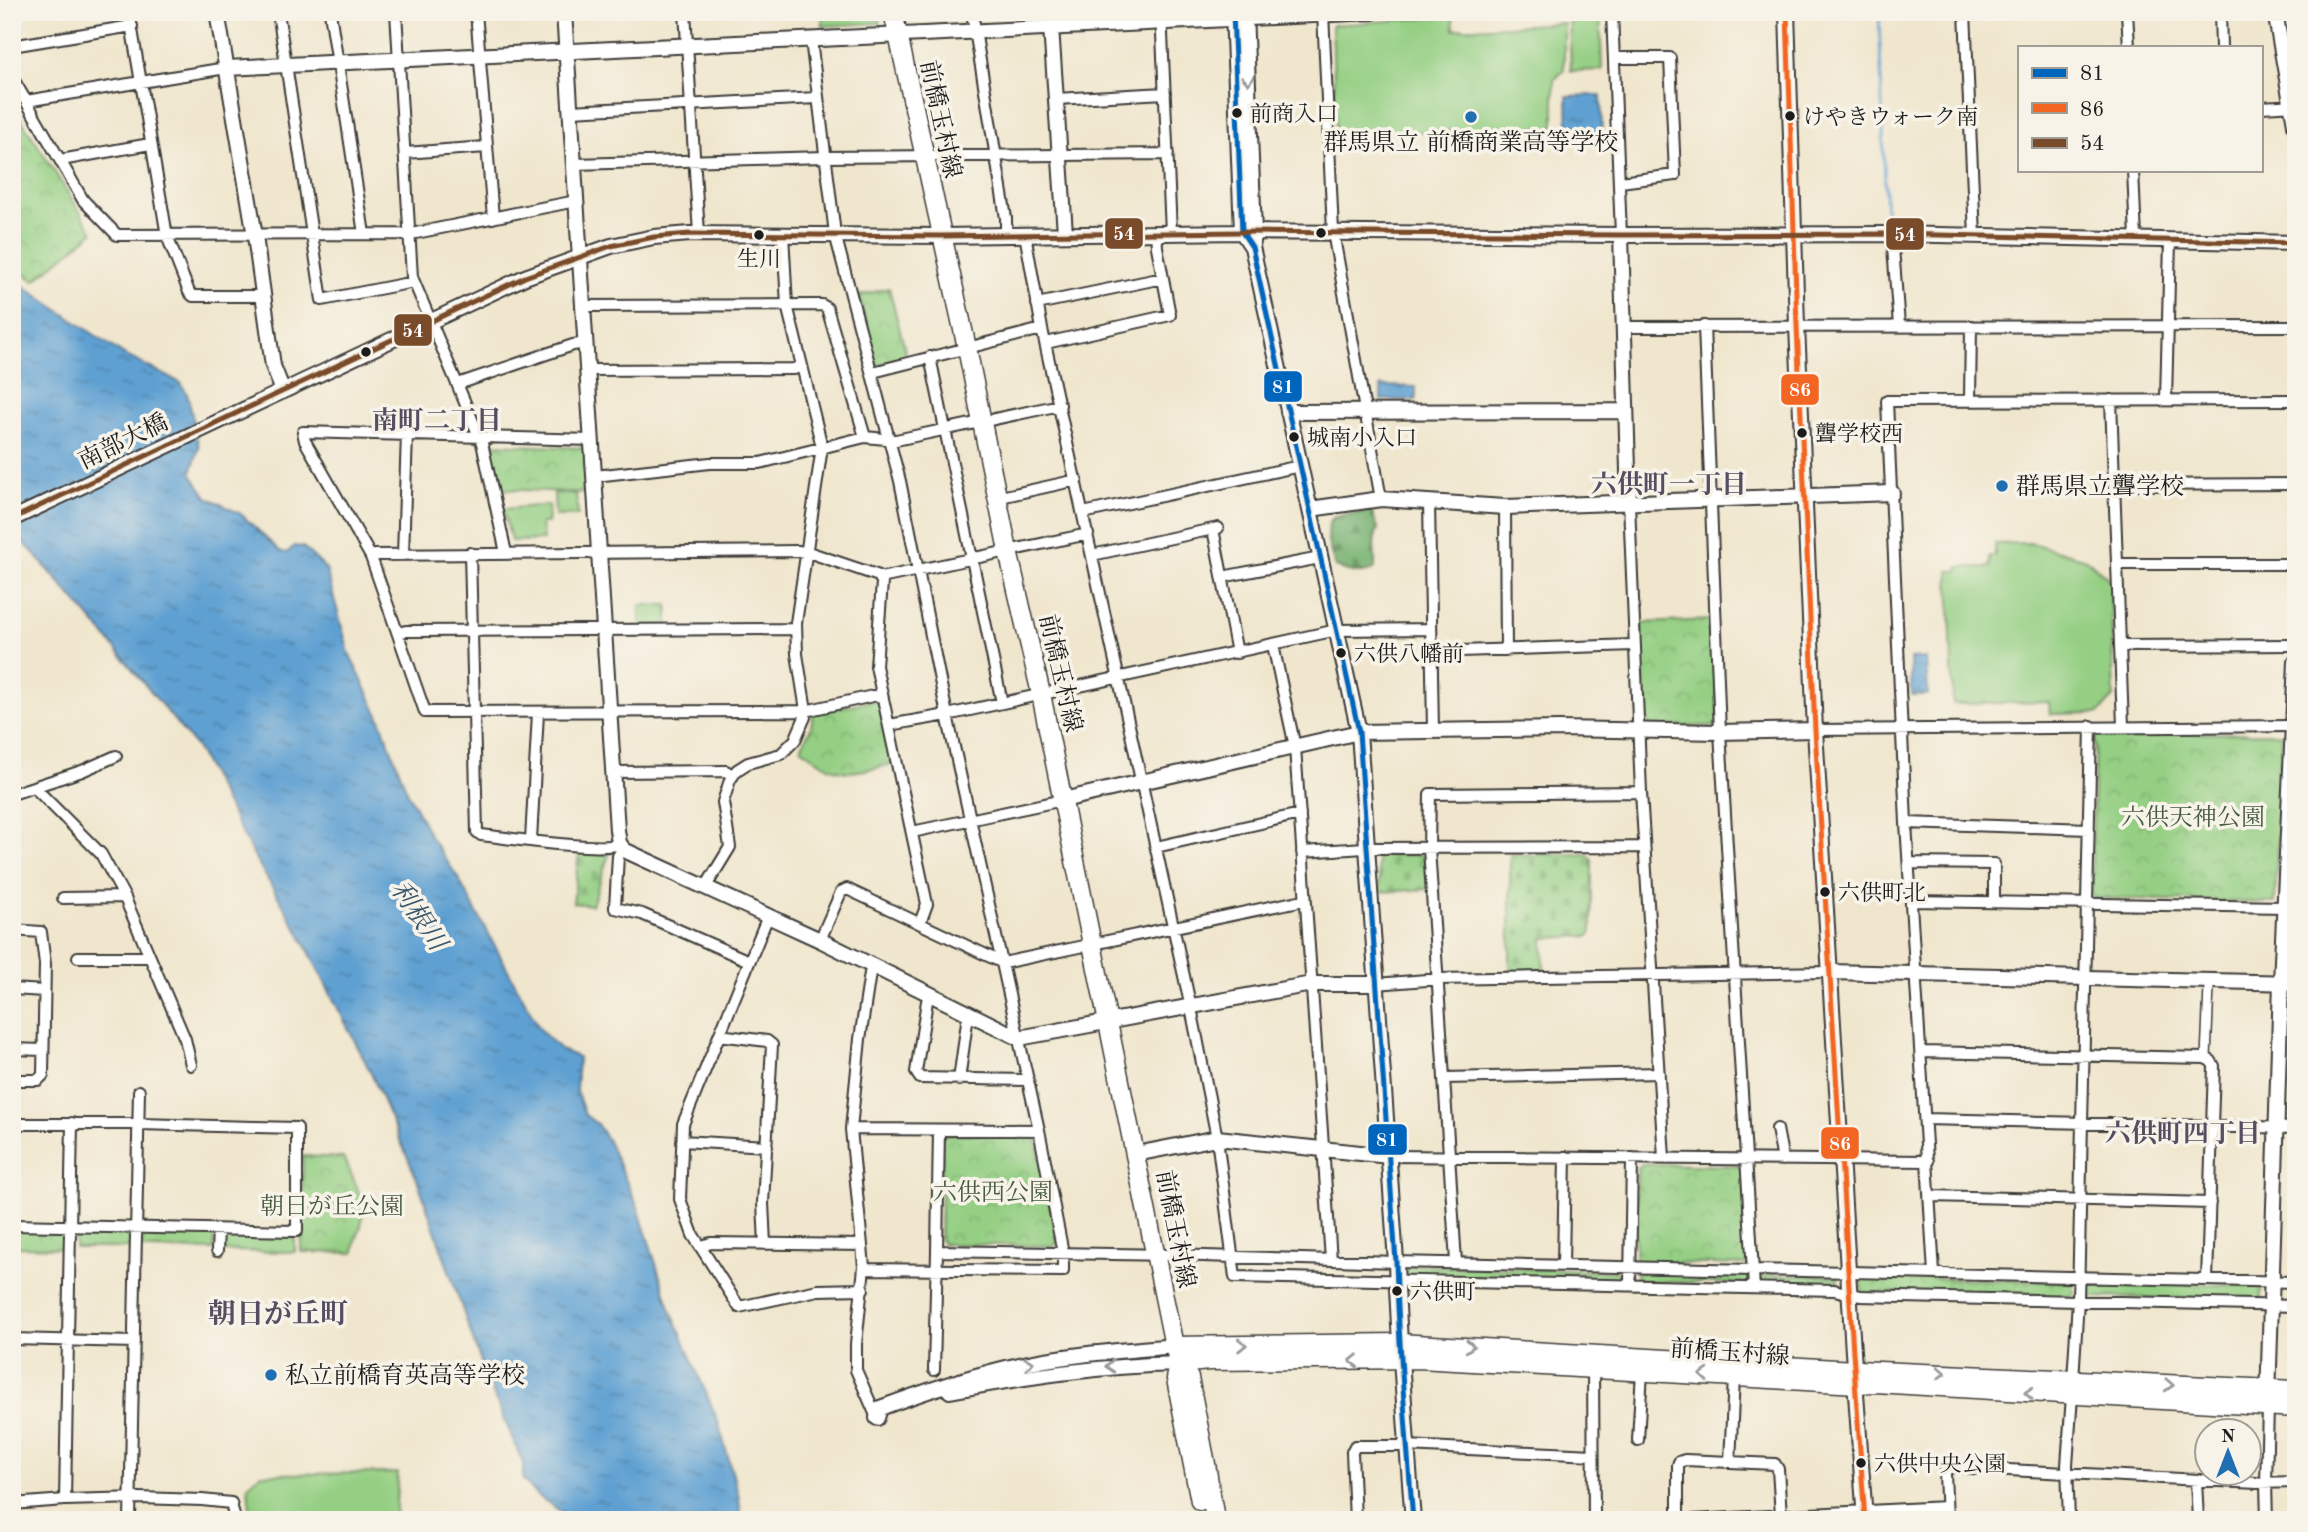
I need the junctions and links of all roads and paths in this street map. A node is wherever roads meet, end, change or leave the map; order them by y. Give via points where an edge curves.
1 (129, 12) edge
2 (217, 12) edge
3 (278, 12) edge
4 (330, 12) edge
5 (396, 12) edge
6 (476, 12) edge
7 (565, 12) edge
8 (685, 12) edge
9 (893, 12) edge
10 (972, 12) edge
11 (1050, 12) edge
12 (1373, 12) edge
13 (1612, 12) edge
14 (1787, 12) edge
15 (1965, 12) edge
16 (2127, 12) edge
17 (2220, 12) edge
18 (2274, 12) edge
19 (1323, 13) edge
20 (1239, 15) edge
21 (1162, 17) edge
22 (132, 26) junction
23 (1051, 28) junction
24 (976, 32) junction
25 (898, 35) junction
26 (811, 40) junction
27 (12, 46) edge
28 (687, 46) junction
29 (2129, 46) edge
30 (2221, 46) edge
31 (567, 51) junction
32 (480, 55) junction
33 (1614, 58) junction
34 (399, 60) junction
35 (337, 62) junction
36 (285, 65) junction
37 (226, 68) junction
38 (12, 77) edge
39 (140, 81) junction
40 (1165, 93) junction
41 (817, 98) junction
42 (1056, 99) junction
43 (26, 101) junction
44 (691, 104) junction
45 (2294, 105) edge
46 (2262, 107) edge
47 (571, 111) junction
48 (2296, 130) edge
49 (150, 144) junction
50 (486, 147) junction
51 (405, 153) junction
52 (1060, 154) junction
53 (1168, 154) junction
54 (825, 157) junction
55 (923, 157) junction
56 (995, 157) junction
57 (61, 160) junction
58 (695, 161) junction
59 (574, 164) junction
60 (2133, 172) edge
61 (1619, 182) junction
62 (576, 201) junction
63 (493, 218) junction
64 (1164, 232) junction
65 (1334, 232) junction
66 (1065, 233) junction
67 (364, 234) junction
68 (411, 234) junction
69 (699, 234) junction
70 (783, 234) junction
71 (835, 234) junction
72 (1006, 234) junction
73 (1025, 234) junction
74 (1892, 234) junction
75 (313, 235) junction
76 (1620, 235) junction
77 (1795, 235) junction
78 (167, 236) junction
79 (255, 236) junction
80 (942, 236) junction
81 (1975, 236) junction
82 (1249, 237) junction
83 (2136, 239) junction
84 (2170, 240) junction
85 (2296, 243) edge
86 (580, 256) junction
87 (1163, 278) junction
88 (414, 282) junction
89 (262, 296) junction
90 (1037, 304) junction
91 (787, 305) junction
92 (584, 306) junction
93 (431, 321) junction
94 (1704, 326) junction
95 (1797, 326) junction
96 (1899, 326) junction
97 (1971, 326) junction
98 (2167, 326) junction
99 (2296, 326) edge
100 (1622, 327) junction
101 (1042, 330) junction
102 (587, 343) junction
103 (1045, 343) junction
104 (967, 348) junction
105 (930, 356) junction
106 (802, 366) junction
107 (588, 370) junction
108 (873, 372) junction
109 (458, 384) junction
110 (283, 391) junction
111 (1970, 400) junction
112 (2111, 400) junction
113 (2166, 400) junction
114 (2296, 400) edge
115 (1060, 405) junction
116 (1366, 410) junction
117 (1626, 411) junction
118 (1288, 412) junction
119 (981, 423) junction
120 (946, 431) junction
121 (407, 434) junction
122 (480, 437) junction
123 (864, 437) junction
124 (592, 440) junction
125 (891, 440) junction
126 (822, 447) junction
127 (1300, 466) junction
128 (595, 476) junction
129 (1076, 481) junction
130 (2296, 484) edge
131 (2114, 485) junction
132 (1892, 492) junction
133 (1805, 496) junction
134 (996, 498) junction
135 (1381, 499) junction
136 (1711, 500) junction
137 (1429, 502) junction
138 (1629, 503) junction
139 (1505, 507) junction
140 (1310, 509) junction
141 (1083, 513) junction
142 (12, 519) edge
143 (1088, 534) junction
144 (1008, 551) junction
145 (599, 552) junction
146 (805, 552) junction
147 (470, 553) junction
148 (506, 553) junction
149 (403, 555) junction
150 (1092, 555) junction
151 (370, 557) junction
152 (973, 558) junction
153 (1320, 558) junction
154 (2117, 564) junction
155 (2296, 564) edge
156 (919, 570) junction
157 (1222, 577) junction
158 (881, 578) junction
159 (796, 629) junction
160 (1431, 629) junction
161 (604, 630) junction
162 (1337, 630) junction
163 (472, 631) junction
164 (398, 633) junction
165 (1273, 645) junction
166 (1634, 645) junction
167 (2296, 645) edge
168 (2120, 646) junction
169 (1506, 650) junction
170 (1431, 652) junction
171 (1237, 653) junction
172 (2296, 662) edge
173 (1119, 678) junction
174 (883, 694) junction
175 (1041, 694) junction
176 (1002, 703) junction
177 (805, 711) junction
178 (610, 712) junction
179 (474, 713) junction
180 (538, 713) junction
181 (947, 715) junction
182 (889, 725) junction
183 (2091, 726) junction
184 (2123, 726) junction
185 (2293, 726) junction
186 (1903, 728) junction
187 (1433, 730) junction
188 (1815, 730) junction
189 (1639, 731) junction
190 (1359, 732) junction
191 (1720, 732) junction
192 (1295, 747) junction
193 (116, 756) dead end
194 (613, 772) junction
195 (733, 775) junction
196 (1143, 783) junction
197 (35, 788) junction
198 (1641, 792) junction
199 (12, 794) edge
200 (1063, 800) junction
201 (1300, 814) junction
202 (971, 818) junction
203 (1906, 823) junction
204 (2292, 828) edge
205 (2089, 829) junction
206 (912, 832) junction
207 (531, 840) junction
208 (622, 847) junction
209 (1156, 847) junction
210 (1644, 847) junction
211 (1367, 848) junction
212 (1429, 848) junction
213 (1302, 852) junction
214 (1909, 863) junction
215 (705, 888) junction
216 (125, 897) junction
217 (63, 898) dead end
218 (1299, 901) dead end
219 (1911, 901) junction
220 (1994, 902) junction
221 (2087, 904) junction
222 (2284, 907) junction
223 (768, 916) junction
224 (920, 923) junction
225 (1173, 928) junction
226 (12, 930) edge
227 (821, 940) junction
228 (1092, 945) junction
229 (78, 957) dead end
230 (150, 957) junction
231 (749, 961) junction
232 (1003, 963) junction
233 (874, 967) junction
234 (1829, 972) junction
235 (1735, 973) junction
236 (1916, 974) junction
237 (1652, 975) junction
238 (2085, 978) junction
239 (1439, 979) junction
240 (2289, 983) edge
241 (1312, 984) junction
242 (1376, 984) junction
243 (2209, 988) dead end
244 (12, 989) edge
245 (44, 991) junction
246 (931, 995) junction
247 (1191, 1008) junction
248 (971, 1016) junction
249 (1108, 1023) junction
250 (719, 1035) junction
251 (1019, 1038) junction
252 (12, 1049) edge
253 (44, 1050) junction
254 (1921, 1052) junction
255 (2083, 1055) junction
256 (2206, 1058) junction
257 (191, 1065) dead end
258 (1659, 1073) junction
259 (1445, 1077) junction
260 (12, 1080) edge
261 (959, 1080) junction
262 (1028, 1080) junction
263 (139, 1091) dead end
264 (1925, 1119) junction
265 (2082, 1122) junction
266 (72, 1123) junction
267 (12, 1124) edge
268 (139, 1124) junction
269 (2212, 1125) junction
270 (2276, 1127) junction
271 (2296, 1128) edge
272 (851, 1129) junction
273 (1777, 1129) dead end
274 (939, 1130) junction
275 (1039, 1130) junction
276 (1217, 1138) junction
277 (682, 1142) junction
278 (767, 1146) junction
279 (1322, 1149) junction
280 (1136, 1154) junction
281 (1389, 1156) junction
282 (1565, 1157) junction
283 (1450, 1158) junction
284 (1632, 1158) junction
285 (1664, 1158) junction
286 (1747, 1160) junction
287 (1783, 1160) junction
288 (1841, 1161) junction
289 (1928, 1161) junction
290 (1930, 1196) junction
291 (2080, 1200) junction
292 (2210, 1203) junction
293 (12, 1225) edge
294 (71, 1226) junction
295 (138, 1228) junction
296 (218, 1230) junction
297 (765, 1244) junction
298 (862, 1245) junction
299 (702, 1246) junction
300 (217, 1251) dead end
301 (937, 1251) junction
302 (1063, 1253) junction
303 (1156, 1254) junction
304 (1233, 1258) junction
305 (1331, 1260) junction
306 (1395, 1262) junction
307 (1456, 1262) junction
308 (1563, 1265) junction
309 (1630, 1267) junction
310 (864, 1269) junction
311 (1754, 1269) junction
312 (935, 1270) junction
313 (1848, 1271) junction
314 (1934, 1273) junction
315 (2079, 1277) junction
316 (1396, 1280) junction
317 (2207, 1280) junction
318 (2271, 1281) junction
319 (2296, 1282) edge
320 (1630, 1285) junction
321 (1754, 1288) junction
322 (863, 1289) junction
323 (1850, 1292) junction
324 (2078, 1300) junction
325 (2270, 1305) junction
326 (2296, 1306) edge
327 (12, 1339) edge
328 (68, 1340) junction
329 (134, 1342) junction
330 (1174, 1346) junction
331 (1400, 1351) junction
332 (1179, 1364) junction
333 (1593, 1368) junction
334 (934, 1370) dead end
335 (1642, 1371) junction
336 (1734, 1377) junction
337 (1856, 1377) junction
338 (2072, 1388) junction
339 (2296, 1390) edge
340 (2268, 1399) junction
341 (2296, 1408) edge
342 (877, 1418) junction
343 (1638, 1440) dead end
344 (1407, 1446) junction
345 (1593, 1455) junction
346 (1730, 1462) junction
347 (2067, 1473) junction
348 (2192, 1480) edge
349 (2296, 1482) edge
350 (2262, 1483) edge
351 (2266, 1483) junction
352 (2196, 1486) edge
353 (131, 1499) junction
354 (65, 1500) junction
355 (12, 1504) edge
356 (1947, 1507) junction
357 (1865, 1515) edge
358 (1781, 1516) junction
359 (1736, 1519) edge
360 (130, 1520) edge
361 (235, 1520) edge
362 (1202, 1520) edge
363 (1214, 1520) edge
364 (1354, 1520) edge
365 (1413, 1520) edge
366 (1594, 1520) edge
367 (1678, 1520) edge
368 (1692, 1520) edge
369 (1947, 1520) edge
370 (2069, 1520) edge
371 (2198, 1520) edge
372 (2267, 1520) edge

1 - 22 street
2 - 37 street
3 - 36 street
4 - 35 street
5 - 34 street
6 - 32 street
7 - 31 street
8 - 28 street
9 - 25 main road, 前橋玉村線
10 - 24 street
11 - 23 street
12 - 19 street
13 - 33 street
14 - 77 street
15 - 81 street
16 - 29 street
17 - 30 street
18 - 45 street
19 - 20 street
19 - 65 street
20 - 21 street
20 - 82 street
21 - 23 street
21 - 40 street
22 - 27 street
22 - 39 street
23 - 24 street
23 - 42 street
24 - 25 street
24 - 56 street
25 - 26 street
25 - 55 main road, 前橋玉村線
26 - 28 street
26 - 41 street
28 - 31 street
28 - 44 street
31 - 32 street
31 - 47 street
32 - 34 street
32 - 50 street
33 - 61 street
33 - 61 street via 1671,58 1675,175
34 - 35 street
34 - 51 street
35 - 36 street
35 - 67 street
36 - 37 street
36 - 75 street
37 - 39 street
37 - 79 street
38 - 43 street
39 - 43 street
39 - 49 street
40 - 42 street
40 - 53 street
41 - 44 street
41 - 54 street
42 - 52 street
43 - 57 street
44 - 47 street
44 - 58 street
45 - 46 street
45 - 48 street
47 - 59 street
49 - 57 street
49 - 78 street
50 - 51 street
50 - 63 street
51 - 68 street
52 - 53 street
52 - 56 street
52 - 66 street
53 - 64 street
54 - 55 street
54 - 58 street
54 - 71 street
55 - 56 street
55 - 80 main road, 前橋玉村線
56 - 72 street
57 - 78 street via 83,200 117,235
58 - 59 street
58 - 69 street
59 - 62 street
60 - 83 street
61 - 76 street
62 - 63 street
62 - 86 street
63 - 68 street
64 - 66 street, 南部大橋
64 - 82 street, 南部大橋
64 - 87 street via 1157,247
65 - 76 street, 南部大橋
65 - 82 street, 南部大橋
65 - 116 street
66 - 73 street, 南部大橋
67 - 68 street
67 - 75 street
68 - 88 street
69 - 70 street, 南部大橋
69 - 86 street, 南部大橋 via 640,240
70 - 71 street, 南部大橋
70 - 91 street
71 - 80 street, 南部大橋
71 - 108 street
72 - 73 street, 南部大橋
72 - 80 street, 南部大橋
73 - 90 street
74 - 77 street, 南部大橋
74 - 81 street, 南部大橋
74 - 96 street
75 - 79 street
75 - 88 street via 322,300
76 - 77 street, 南部大橋
76 - 100 street
77 - 95 street
78 - 79 street
78 - 89 street via 191,295
79 - 89 street
80 - 104 main road, 前橋玉村線
81 - 83 street, 南部大橋
82 - 118 street
83 - 84 street, 南部大橋
84 - 85 street, 南部大橋
84 - 98 street
86 - 92 street
86 - 93 street, 南部大橋
87 - 90 street
87 - 103 street via 1170,310 1167,317
88 - 93 street
89 - 110 street via 273,366
90 - 101 street
91 - 92 street
91 - 106 street
91 - 123 street via 827,308
92 - 102 street
93 - 109 street
93 - 110 street, 南部大橋
94 - 95 street
94 - 100 street
94 - 136 street
95 - 96 street
95 - 133 street
96 - 97 street
97 - 98 street
97 - 111 street
98 - 99 street
98 - 113 street
100 - 117 street
101 - 103 street
101 - 104 street
102 - 107 street
102 - 109 street
103 - 115 street
104 - 105 street
104 - 119 main road, 前橋玉村線
105 - 108 street
105 - 120 street
106 - 107 street
106 - 126 street
107 - 124 street
108 - 125 street
109 - 122 street
110 - 142 street, 南部大橋
111 - 112 street
111 - 132 street via 1887,401
112 - 113 street
112 - 131 street
113 - 114 street
115 - 119 street
115 - 129 street
116 - 117 street
116 - 118 street
116 - 135 street
117 - 138 street
118 - 127 street
119 - 120 street
119 - 134 main road, 前橋玉村線
120 - 125 street
120 - 152 street
121 - 122 street
121 - 149 street
121 - 151 street via 302,434
122 - 124 street
122 - 148 street
123 - 125 street
123 - 126 street
124 - 128 street
125 - 156 street
126 - 128 street via 760,463 710,463
126 - 146 street
127 - 140 street
127 - 141 street
128 - 145 street
129 - 134 street
129 - 141 street
130 - 131 street
131 - 154 street
132 - 133 street
132 - 186 street
133 - 136 street
133 - 188 street
134 - 144 main road, 前橋玉村線
135 - 137 street
135 - 140 street
136 - 138 street
136 - 191 street
137 - 139 street
137 - 160 street
138 - 139 street
138 - 166 street
139 - 169 street
140 - 153 street
141 - 143 street
143 - 144 street
143 - 150 street
144 - 152 street
144 - 175 main road, 前橋玉村線
145 - 146 street
145 - 148 street
145 - 161 street
146 - 158 street
146 - 159 street
147 - 148 street
147 - 149 street
147 - 163 street
149 - 151 street
150 - 157 street via 1216,528
150 - 173 street
151 - 164 street
152 - 156 street
152 - 176 street
153 - 157 street
153 - 162 street
154 - 155 street
154 - 168 street
156 - 158 street
156 - 181 street
157 - 171 street
158 - 174 street via 876,651
159 - 161 street
159 - 177 street
160 - 162 street
160 - 170 street
161 - 163 street
161 - 178 street
162 - 165 street
162 - 190 street
163 - 164 street
163 - 179 street
164 - 179 street via 425,712
165 - 171 street
165 - 192 street
166 - 169 street
166 - 189 street
167 - 168 street
168 - 184 street
169 - 170 street
170 - 187 street
171 - 173 street
172 - 185 street
173 - 175 street
173 - 196 street
174 - 177 street
174 - 182 street
175 - 176 street
175 - 200 main road, 前橋玉村線
176 - 181 street
177 - 178 street
177 - 195 street via 803,725 781,754 753,761
178 - 180 street
178 - 194 street
179 - 180 street
179 - 207 street via 477,832
180 - 207 street
181 - 182 street
181 - 202 street
182 - 206 street
183 - 184 street
183 - 186 street
183 - 205 street
184 - 185 street
185 - 204 street
186 - 188 street
186 - 203 street
187 - 189 street
187 - 190 street
188 - 191 street
188 - 234 street
189 - 191 street
189 - 198 street
190 - 192 street
190 - 211 street
191 - 235 street
192 - 196 street
192 - 201 street
193 - 197 street
194 - 195 street via 726,771
194 - 208 street
195 - 215 street via 723,800 730,847
196 - 200 street
196 - 209 street
197 - 199 street
197 - 216 street via 101,854
198 - 210 street
198 - 212 street via 1430,794
200 - 202 street
200 - 228 main road, 前橋玉村線
201 - 209 street
201 - 213 street
202 - 206 street
202 - 232 street
203 - 205 street
203 - 214 street
204 - 222 street
205 - 221 street
206 - 224 street via 927,904
207 - 208 street
208 - 215 street via 630,855
208 - 231 street via 615,908 642,914
209 - 225 street
210 - 212 street
210 - 237 street
211 - 212 street
211 - 213 street
211 - 242 street
212 - 239 street
213 - 241 street
214 - 219 street
214 - 220 street via 1994,864
215 - 223 street
216 - 217 street
216 - 230 street
218 - 225 street
219 - 220 street
219 - 236 street
220 - 221 street
221 - 222 street
221 - 238 street
222 - 240 street
223 - 227 street
223 - 231 street
224 - 227 street via 847,890 841,892
224 - 232 street
225 - 228 street
225 - 247 street
226 - 245 street via 42,934
227 - 233 street
228 - 232 street
228 - 249 main road, 前橋玉村線
229 - 230 street
230 - 257 street via 185,1039
231 - 250 street
232 - 251 street
233 - 246 street
233 - 272 street via 860,1039
234 - 235 street
234 - 236 street
234 - 288 street
235 - 237 street
235 - 286 street
236 - 238 street
236 - 254 street
237 - 239 street
237 - 258 street
238 - 240 street
238 - 255 street
239 - 242 street
239 - 259 street
240 - 270 street
241 - 242 street
241 - 247 street
241 - 279 street
242 - 281 street
243 - 256 street
244 - 245 street
245 - 253 street
246 - 248 street
246 - 261 street via 917,1076
247 - 249 street
247 - 276 street
248 - 251 street
248 - 261 street
249 - 251 street
249 - 280 main road, 前橋玉村線
250 - 277 street via 684,1118
250 - 278 street via 772,1045
251 - 262 street
252 - 253 street
253 - 260 street via 43,1075 38,1080
254 - 255 street
254 - 264 street
255 - 256 street
255 - 265 street
256 - 269 street via 2214,1066
258 - 259 street
258 - 285 street
259 - 283 street
261 - 262 street
262 - 275 street
263 - 268 street
264 - 265 street
264 - 289 street
265 - 269 street
265 - 291 street
266 - 267 street
266 - 268 street
266 - 294 street
268 - 295 street
268 - 296 street via 298,1128 297,1231
269 - 270 street
269 - 292 street
270 - 271 street
270 - 318 street
272 - 274 street
272 - 298 street
273 - 287 street
274 - 275 street
274 - 301 street
275 - 302 street
276 - 279 street
276 - 280 street
276 - 304 street
277 - 278 street
277 - 299 street via 680,1199
278 - 297 street
279 - 281 street
279 - 305 street
280 - 303 main road, 前橋玉村線
281 - 283 street
281 - 306 street
282 - 283 street
282 - 284 street
282 - 308 street
283 - 307 street
284 - 285 street
284 - 309 street
285 - 286 street
286 - 287 street
286 - 311 street
287 - 288 street
288 - 289 street
288 - 313 street
289 - 290 street
290 - 291 street
290 - 314 street
291 - 292 street
291 - 315 street
292 - 317 street
293 - 294 street
294 - 295 street
294 - 328 street
295 - 296 street
295 - 329 street
296 - 300 street
297 - 298 street
297 - 299 street
298 - 310 street
299 - 322 street via 739,1307 818,1290
301 - 302 street
301 - 312 street
302 - 303 street
302 - 312 street via 1063,1271
303 - 304 street
303 - 330 main road, 前橋玉村線
304 - 305 street
304 - 316 street via 1235,1277
305 - 306 street
306 - 307 street
306 - 316 street
307 - 308 street
308 - 309 street
309 - 311 street
309 - 320 street
310 - 312 street
310 - 322 street
311 - 313 street
311 - 321 street
312 - 334 street
313 - 314 street
313 - 323 street
314 - 315 street
315 - 317 street
315 - 324 street
316 - 320 street
316 - 331 street
317 - 318 street
318 - 319 street
318 - 325 street
320 - 321 street
321 - 323 street
322 - 342 street via 856,1370
323 - 324 street via 1860,1296
323 - 337 street
324 - 325 street
324 - 338 street
325 - 326 street
325 - 340 street
327 - 328 street
328 - 329 street
328 - 354 street
329 - 353 street
330 -> 331 main road, 前橋玉村線
330 - 332 main road, 前橋玉村線
342 -> 330 street via 880,1408 1003,1368
331 -> 332 main road, 前橋玉村線
331 - 333 main road, 前橋玉村線 via 1535,1367
331 -> 337 main road, 前橋玉村線
331 - 344 street
332 -> 342 street via 1109,1366 1000,1381 927,1397
332 - 362 main road via 1176,1379
332 - 363 main road via 1189,1378
333 - 335 main road, 前橋玉村線
333 - 345 street
336 -> 335 main road, 前橋玉村線
335 - 343 street
336 - 337 main road, 前橋玉村線
336 - 346 street
337 - 338 main road, 前橋玉村線 via 1875,1383
337 - 357 street
338 - 340 main road, 前橋玉村線
338 - 347 street
339 - 340 main road, 前橋玉村線
340 - 341 main road, 前橋玉村線
340 - 351 street
344 - 345 street
344 - 364 street via 1353,1448
344 - 365 street
345 - 366 street
346 - 358 street via 1777,1466
346 - 367 street via 1679,1462
347 - 348 street
347 - 356 street via 1949,1467 1944,1476
347 - 370 street
349 - 351 street
350 - 351 street
351 - 372 street
352 - 371 street
353 - 354 street
353 - 360 street
353 - 361 street via 229,1503
354 - 355 street
356 - 357 street
356 - 369 street
357 - 358 street
358 - 359 street
359 - 368 street

